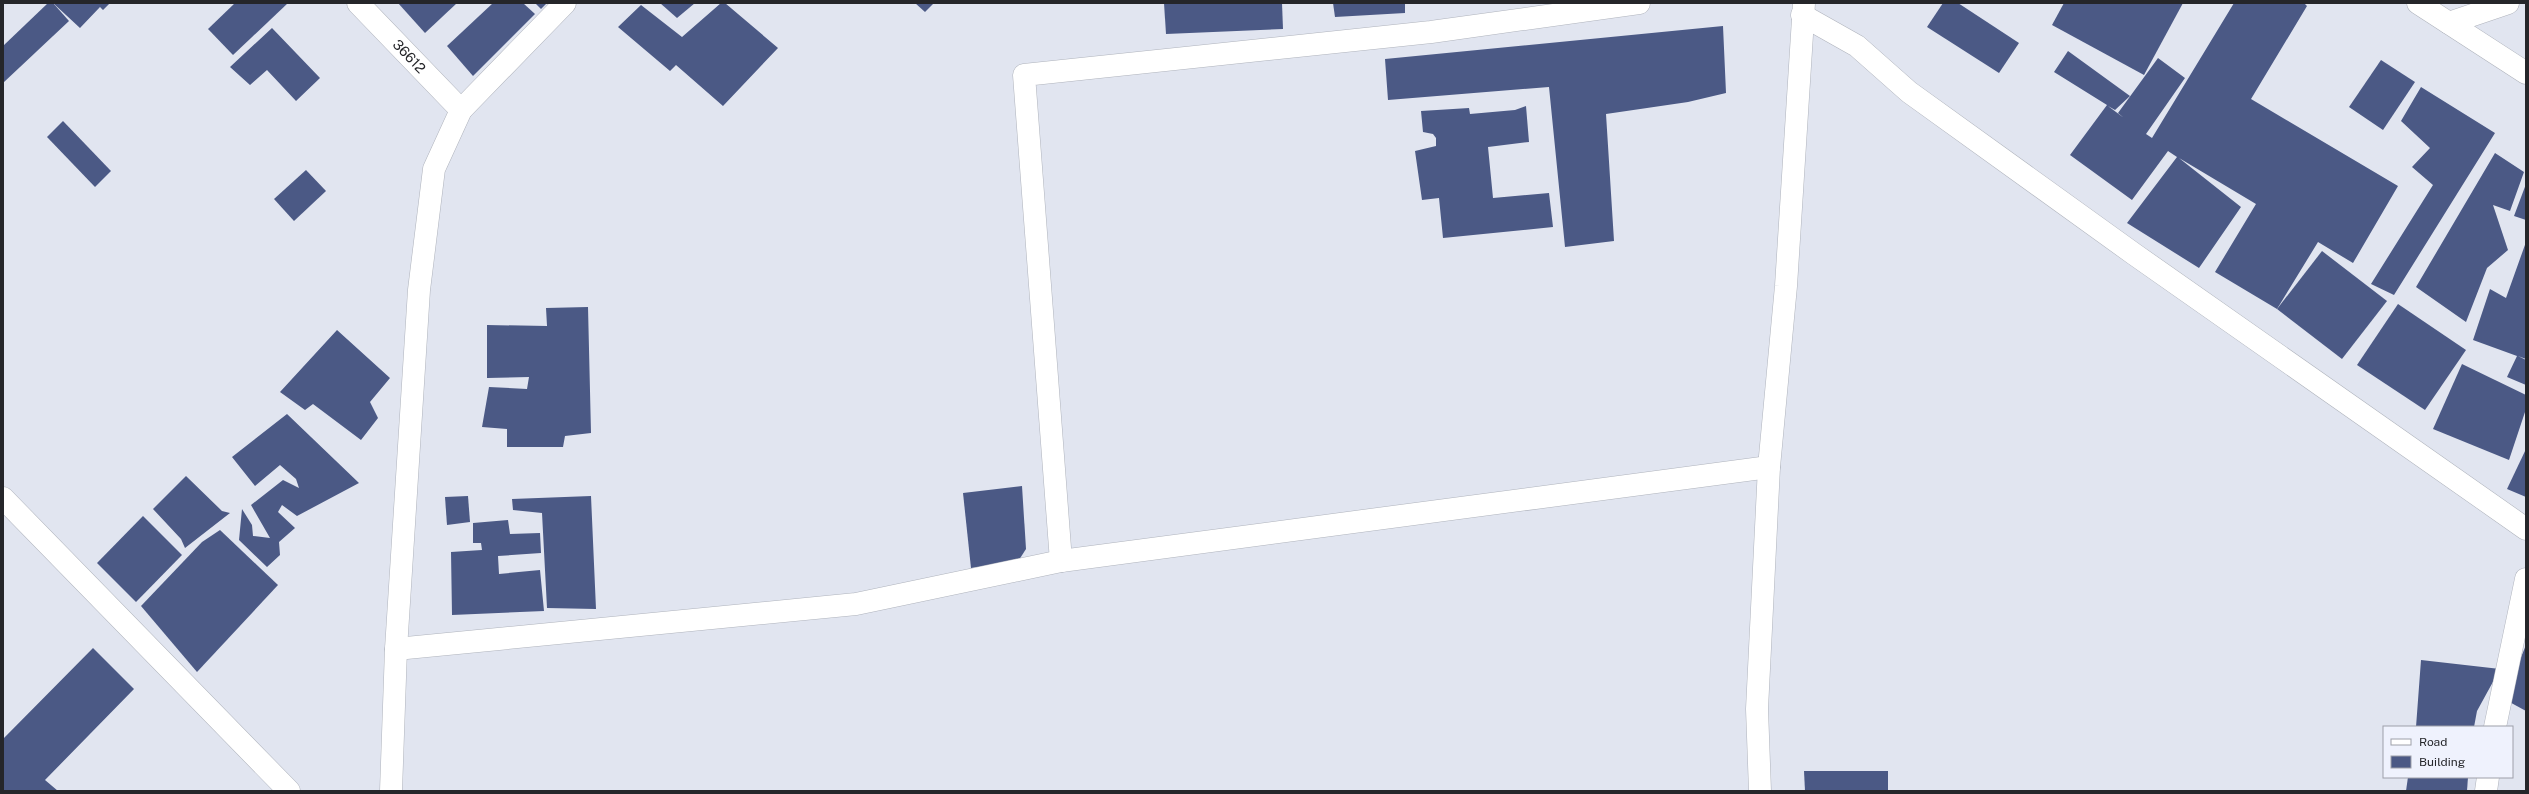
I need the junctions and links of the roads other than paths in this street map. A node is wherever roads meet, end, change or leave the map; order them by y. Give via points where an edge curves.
1 (358, 3) edge
2 (565, 3) edge
3 (1639, 3) edge
4 (2418, 3) edge
5 (2508, 3) edge
6 (1803, 9) edge
7 (2449, 23) junction
8 (2526, 73) edge
9 (461, 110) junction
10 (1769, 467) junction
11 (3, 498) edge
12 (2526, 529) edge
13 (1061, 562) junction
14 (2526, 579) edge
15 (396, 649) junction
16 (2495, 726) edge
17 (2488, 778) edge
18 (288, 791) edge
19 (391, 791) edge
20 (1760, 791) edge
21 (2486, 791) edge

1 - 9 street, 36612
2 - 9 street
3 - 13 street via 1431,32 1024,75
4 - 7 street
5 - 7 street
6 - 10 street via 1786,286
6 - 12 street via 1857,46 1909,92 2134,254
7 - 8 street
9 - 15 street via 434,170 419,290
10 - 13 street
10 - 20 street via 1757,709
11 - 18 street
13 - 15 street via 856,604
14 - 16 street
15 - 19 street
17 - 21 street

